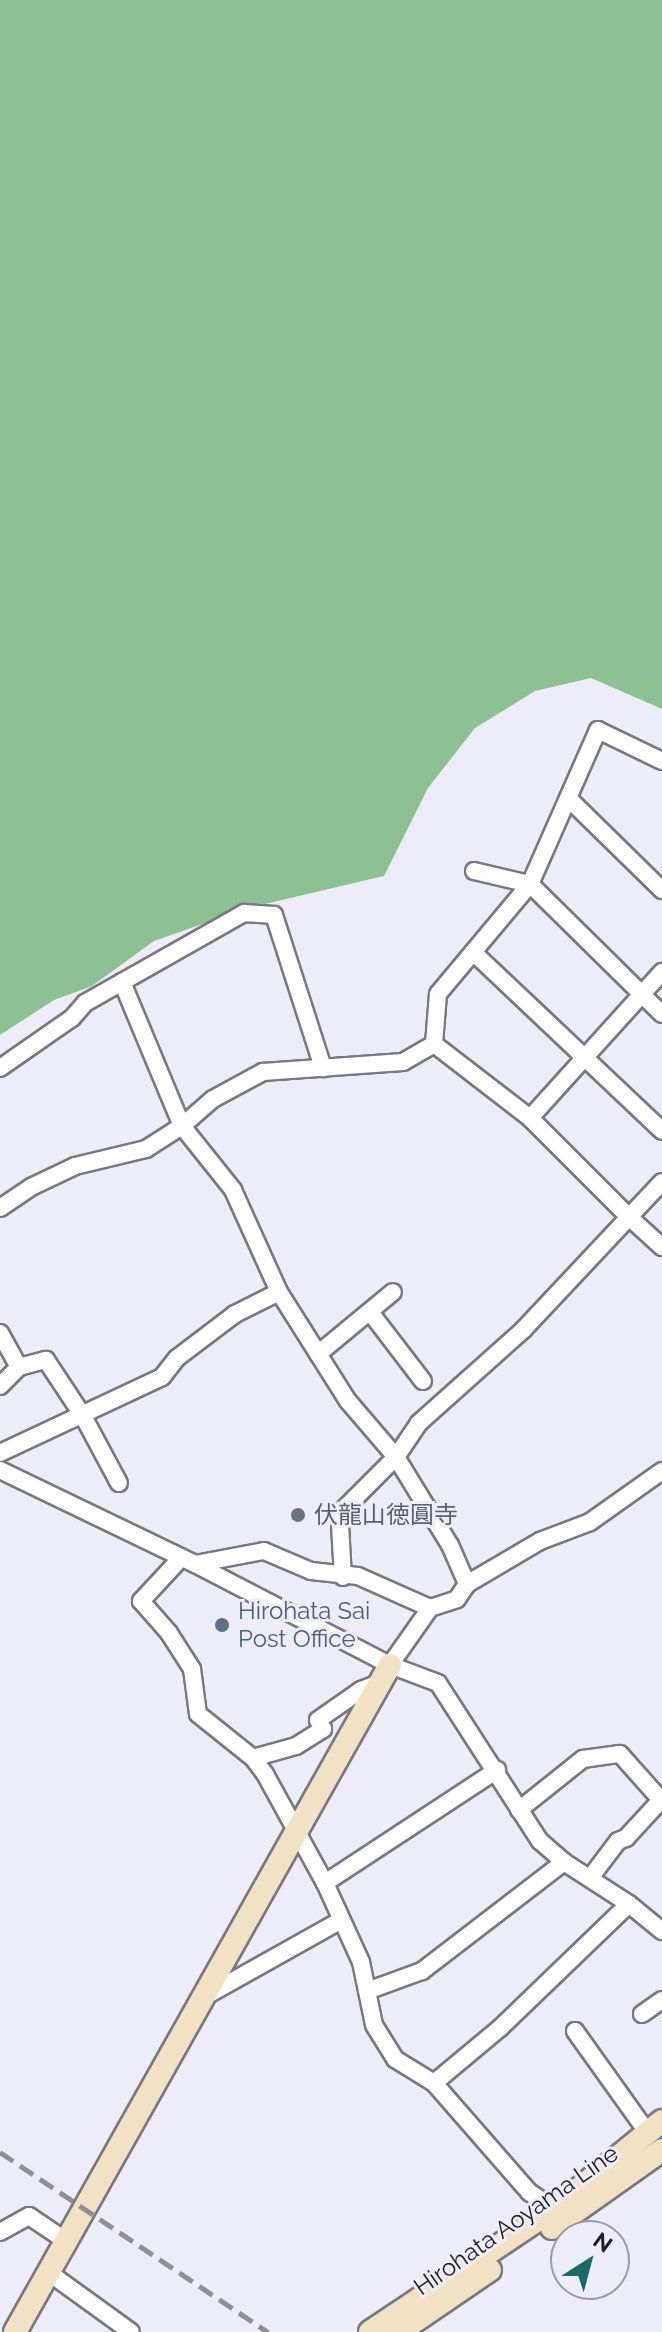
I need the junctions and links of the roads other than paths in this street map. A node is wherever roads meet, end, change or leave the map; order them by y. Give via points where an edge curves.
1 (662, 761) edge
2 (568, 798) junction
3 (474, 871) dead end
4 (530, 884) junction
5 (662, 890) edge
6 (473, 952) junction
7 (662, 972) edge
8 (122, 982) junction
9 (641, 995) junction
10 (662, 1014) edge
11 (434, 1044) junction
12 (585, 1058) junction
13 (0, 1068) edge
14 (323, 1068) junction
15 (530, 1118) junction
16 (182, 1126) junction
17 (662, 1131) edge
18 (662, 1182) edge
19 (0, 1208) edge
20 (629, 1217) junction
21 (662, 1247) edge
22 (279, 1292) junction
23 (393, 1292) dead end
24 (370, 1312) junction
25 (0, 1333) edge
26 (318, 1354) junction
27 (19, 1367) junction
28 (423, 1381) dead end
29 (0, 1386) edge
30 (83, 1416) junction
31 (0, 1453) edge
32 (396, 1457) junction
33 (662, 1471) edge
34 (1, 1473) edge
35 (119, 1483) dead end
36 (188, 1561) junction
37 (343, 1577) junction
38 (467, 1584) junction
39 (430, 1608) junction
40 (384, 1674) junction
41 (253, 1758) junction
42 (497, 1770) junction
43 (661, 1800) edge
44 (519, 1810) junction
45 (297, 1833) junction
46 (564, 1862) junction
47 (590, 1878) junction
48 (325, 1883) junction
49 (629, 1904) junction
50 (341, 1920) junction
51 (662, 1931) edge
52 (367, 1991) junction
53 (204, 1997) junction
54 (662, 2000) edge
55 (642, 2014) dead end
56 (575, 2031) dead end
57 (434, 2083) junction
58 (654, 2126) edge
59 (662, 2150) edge
60 (554, 2209) junction
61 (0, 2232) edge
62 (66, 2241) junction
63 (48, 2272) junction
64 (17, 2331) edge
65 (131, 2332) edge
66 (370, 2332) edge
67 (399, 2332) edge

1 - 2 street via 598,730
2 - 4 street
2 - 5 street
3 - 4 street
4 - 6 street
4 - 9 street
6 - 11 street via 438,994
6 - 12 street
7 - 9 street
8 - 13 street via 85,1003 72,1018
8 - 14 street via 244,913 274,915
8 - 16 street
9 - 10 street
9 - 12 street
11 - 14 street via 403,1062
11 - 15 street
12 - 15 street
12 - 17 street
14 - 16 street via 263,1072 213,1099
15 - 20 street
16 - 19 street via 146,1149 75,1166
16 - 22 street via 233,1190
18 - 20 street
20 - 21 street
20 - 32 street via 523,1330 419,1423
22 - 26 street
22 - 30 street via 235,1314 177,1358 162,1377
23 - 24 street
24 - 26 street
24 - 28 street
25 - 27 street
26 - 32 street via 348,1401
27 - 29 street
27 - 30 street via 46,1360
30 - 31 street
30 - 35 street
32 - 37 street via 343,1510
32 - 38 street via 450,1545
33 - 38 street via 590,1522 540,1541
34 - 36 street
36 - 37 street via 264,1551 311,1571
36 - 40 street
36 - 41 street via 141,1601 192,1669 198,1714
37 - 39 street via 358,1576
38 - 39 street via 457,1599
39 - 40 street
40 - 41 street via 318,1720 323,1729 296,1746
40 - 42 street via 438,1683
40 - 45 street
41 - 45 street
42 - 44 street
42 - 48 street
43 - 44 street via 620,1754 583,1759
43 - 47 street via 618,1841
44 - 46 street via 540,1841
45 - 48 street
45 - 53 street
46 - 47 street
46 - 52 street via 422,1971
47 - 49 street
48 - 50 street
49 - 51 street
49 - 57 street via 500,2028
50 - 52 street via 361,1962
50 - 53 street
52 - 57 street via 374,2025 395,2059
53 - 62 street
54 - 55 street
56 - 58 street
57 - 60 street via 529,2192
58 - 60 street, Hirohata Aoyama Line
59 - 67 street, Hirohata Aoyama Line
60 - 66 street, Hirohata Aoyama Line
61 - 62 street via 29,2216
62 - 63 street
63 - 64 street
63 - 65 street

